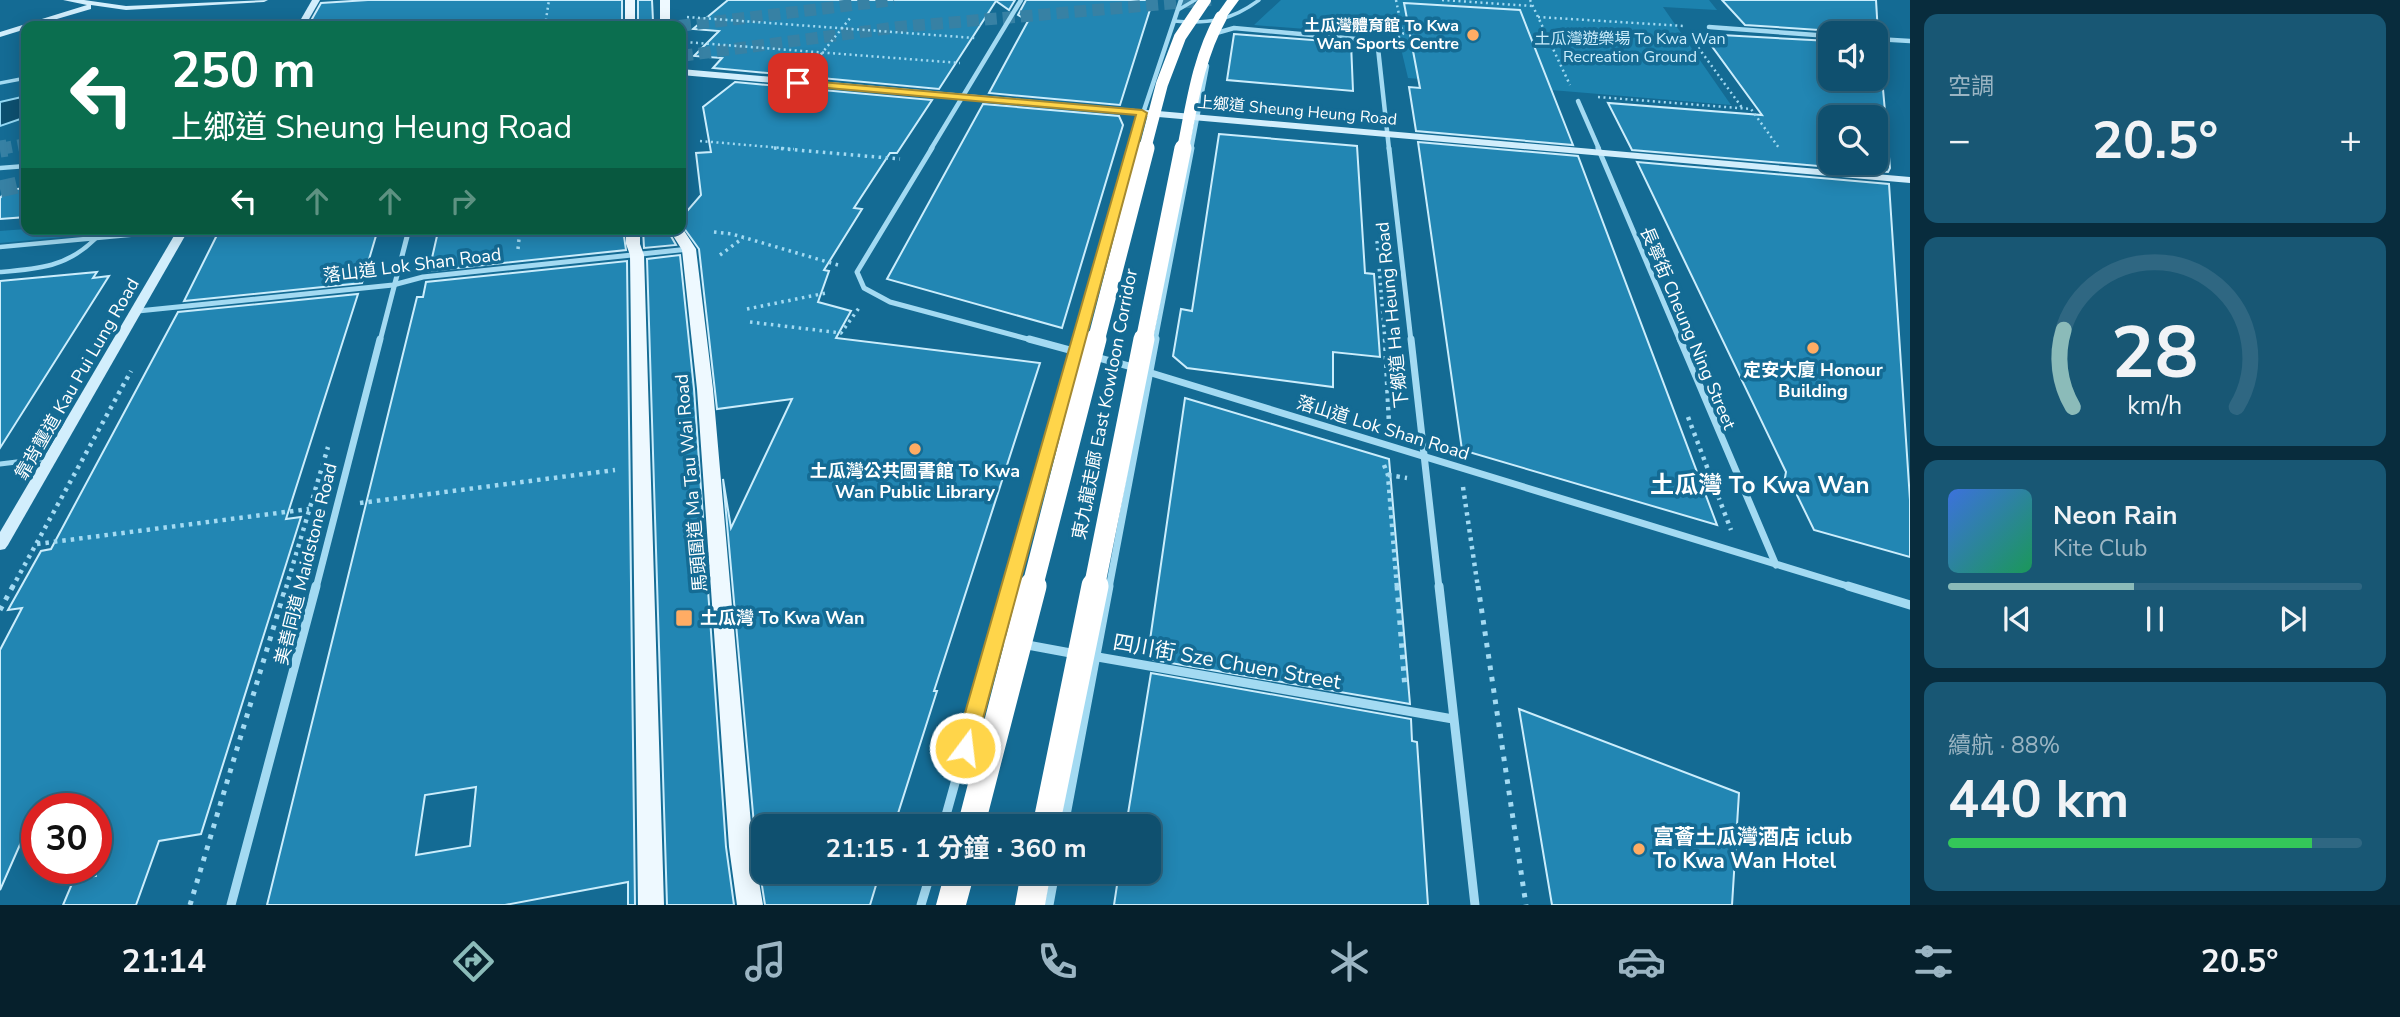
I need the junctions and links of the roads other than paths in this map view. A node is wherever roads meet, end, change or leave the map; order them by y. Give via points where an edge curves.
1 (67, 0) edge
2 (264, 0) edge
3 (316, 0) edge
4 (630, 0) edge
5 (665, 0) edge
6 (1021, 0) edge
7 (1181, 0) edge
8 (1195, 0) edge
9 (1205, 0) edge
10 (1233, 0) edge
11 (1259, 0) edge
12 (93, 5) junction
13 (1178, 10) junction
14 (42, 21) edge
15 (304, 21) edge
16 (630, 21) edge
17 (665, 21) edge
18 (1174, 21) junction
19 (1709, 27) dead end
20 (21, 28) edge
21 (0, 35) edge
22 (1818, 35) edge
23 (1888, 40) edge
24 (1910, 41) edge
25 (686, 72) edge
26 (21, 79) edge
27 (0, 83) edge
28 (963, 97) junction
29 (1576, 98) road end
30 (1142, 113) junction
31 (1197, 118) junction
32 (1387, 134) junction
33 (1598, 153) junction
34 (21, 166) edge
35 (0, 168) edge
36 (1910, 180) edge
37 (125, 235) edge
38 (181, 235) edge
39 (407, 235) edge
40 (634, 235) edge
41 (679, 235) edge
42 (96, 238) junction
43 (0, 247) edge
44 (689, 249) junction
45 (638, 255) junction
46 (0, 272) edge
47 (393, 285) junction
48 (138, 311) junction
49 (1075, 351) junction
50 (1149, 372) junction
51 (52, 457) junction
52 (1424, 457) junction
53 (0, 464) edge
54 (0, 545) edge
55 (1776, 565) junction
56 (1910, 605) edge
57 (995, 639) junction
58 (1096, 657) junction
59 (1453, 719) junction
60 (946, 814) edge
61 (974, 814) edge
62 (1048, 814) edge
63 (1066, 814) edge
64 (927, 884) edge
65 (957, 884) edge
66 (1034, 884) edge
67 (1053, 884) edge
68 (231, 905) edge
69 (651, 905) edge
70 (750, 905) edge
71 (921, 905) edge
72 (951, 905) edge
73 (1030, 905) edge
74 (1049, 905) edge
75 (1475, 905) edge

1 - 12 street
2 - 12 street via 126,8
3 - 15 street
4 - 16 main road
5 - 17 main road
6 - 28 street
7 - 13 street
8 - 13 lane
9 - 61 highway, 東九龍走廊 East Kowloon Corridor, bridge via 1180,37 1162,84
10 - 62 highway, 東九龍走廊 East Kowloon Corridor, bridge via 1210,36 1199,69
11 - 18 lane via 1227,20
12 - 14 street
13 - 18 street
18 - 30 street
19 - 22 street
20 - 21 street
23 - 24 street
25 - 28 street, 上鄉道 Sheung Heung Road
26 - 27 lane
28 - 30 street, 上鄉道 Sheung Heung Road
28 - 49 street, 落山道 Lok Shan Road via 857,272 864,288 890,302
29 - 33 street, 長寧街 Cheung Ning Street
30 - 31 street, 上鄉道 Sheung Heung Road
30 - 49 street
31 - 32 street, 上鄉道 Sheung Heung Road
31 - 32 street, 下鄉道 Ha Heung Road via 1213,35 1221,30 1352,38 1378,48
31 - 50 street
32 - 33 street, 上鄉道 Sheung Heung Road
32 - 52 street, 下鄉道 Ha Heung Road
33 - 36 street, 上鄉道 Sheung Heung Road
33 - 55 street, 長寧街 Cheung Ning Street
34 - 35 lane
37 - 42 lane
38 - 48 street, 靠背壟道 Kau Pui Lung Road
39 - 47 street, 美善同道 Maidstone Road
40 - 45 main road
41 - 44 main road, 馬頭圍道 Ma Tau Wai Road
42 - 43 lane
42 - 46 lane via 67,263
44 - 45 street, 落山道 Lok Shan Road
44 - 70 main road, 馬頭圍道 Ma Tau Wai Road via 705,388 741,847
45 - 47 street, 落山道 Lok Shan Road via 423,277
45 - 69 main road
47 - 48 street, 落山道 Lok Shan Road
47 - 68 street, 美善同道 Maidstone Road
48 - 51 street, 靠背壟道 Kau Pui Lung Road
49 - 50 street, 落山道 Lok Shan Road
49 - 57 street
50 - 52 street, 落山道 Lok Shan Road
50 - 58 street
51 - 53 lane
51 - 54 street, 靠背壟道 Kau Pui Lung Road
52 - 55 street, 落山道 Lok Shan Road
52 - 59 street, 下鄉道 Ha Heung Road
55 - 56 street, 落山道 Lok Shan Road
57 - 58 street, 四川街 Sze Chuen Street
57 - 60 street
58 - 59 street, 四川街 Sze Chuen Street
58 - 63 street
59 - 75 street, 下鄉道 Ha Heung Road
64 - 71 street
65 - 72 highway
66 - 73 highway
67 - 74 street

